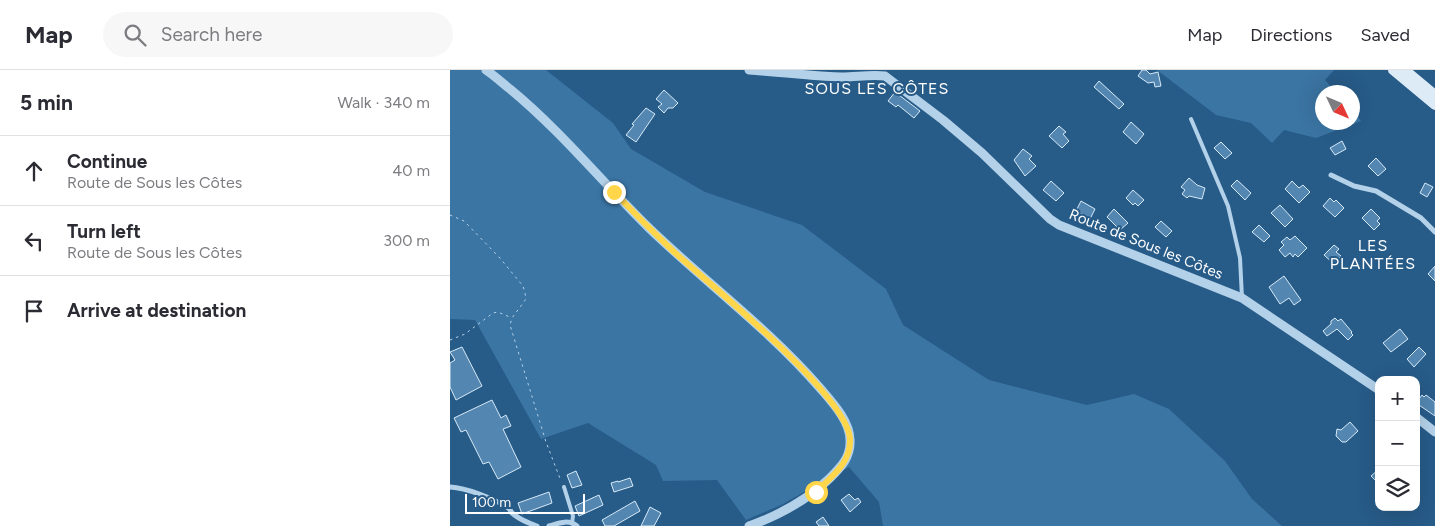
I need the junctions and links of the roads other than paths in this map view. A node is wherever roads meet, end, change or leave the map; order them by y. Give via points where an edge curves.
1 (486, 70) edge
2 (751, 70) edge
3 (1393, 70) edge
4 (1405, 70) edge
5 (1434, 98) edge
6 (1191, 119) dead end
7 (1331, 175) dead end
8 (1435, 232) edge
9 (1242, 298) junction
10 (1375, 387) edge
11 (1420, 420) edge
12 (1435, 432) edge
13 (564, 487) road end
14 (450, 488) edge
15 (574, 524) edge
16 (537, 526) edge
17 (549, 526) edge
18 (749, 526) edge

1 - 18 street via 558,132 660,238 787,354 843,418 850,448 848,458 840,468 816,492 779,514
2 - 9 street, Route de Sous les Côtes via 842,77 885,76 936,114 1054,222
3 - 5 main road
4 - 5 main road
6 - 9 lane via 1228,206 1240,258
7 - 8 street via 1354,186 1376,191 1421,218
9 - 10 street, Route de Sous les Côtes
11 - 12 street
13 - 15 lane
14 - 16 street via 469,491 493,501
15 - 17 street via 565,522

